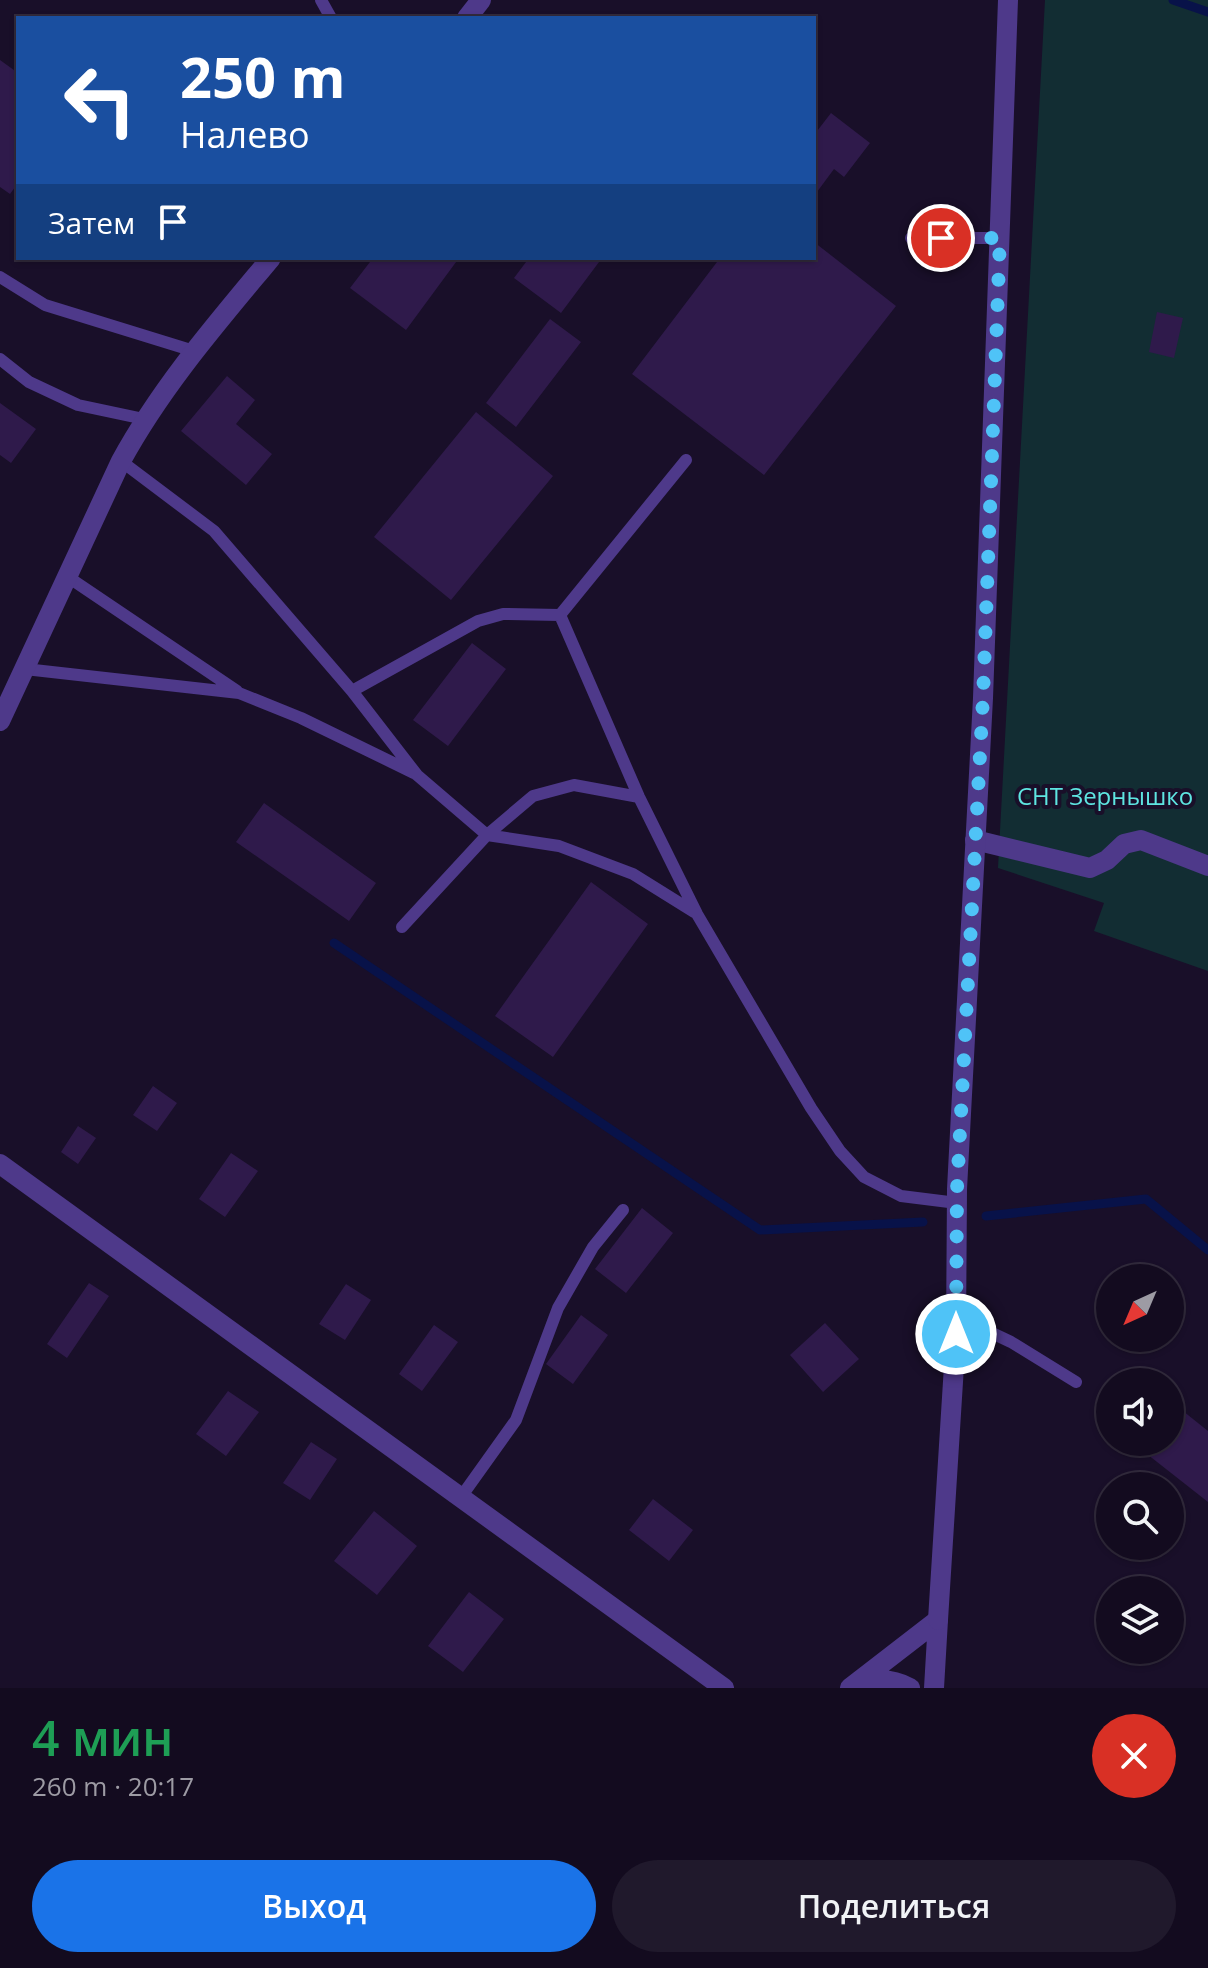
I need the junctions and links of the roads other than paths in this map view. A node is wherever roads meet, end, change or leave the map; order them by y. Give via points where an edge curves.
1 (481, 0) edge
2 (1008, 0) edge
3 (469, 16) edge
4 (911, 238) dead end
5 (1000, 238) junction
6 (269, 260) edge
7 (0, 277) edge
8 (194, 351) junction
9 (0, 359) edge
10 (144, 419) junction
11 (686, 460) dead end
12 (121, 461) junction
13 (68, 577) junction
14 (560, 615) junction
15 (25, 669) junction
16 (352, 691) junction
17 (239, 693) junction
18 (0, 721) edge
19 (417, 775) junction
20 (639, 797) junction
21 (487, 835) junction
22 (975, 840) junction
23 (1208, 866) edge
24 (697, 914) junction
25 (402, 927) dead end
26 (0, 1164) edge
27 (957, 1203) junction
28 (623, 1210) dead end
29 (956, 1316) junction
30 (1076, 1382) dead end
31 (461, 1497) junction
32 (938, 1620) junction
33 (724, 1688) edge
34 (850, 1688) edge
35 (910, 1688) edge
36 (934, 1688) edge

1 - 3 street
2 - 5 street
4 - 5 lane
5 - 22 street
6 - 8 street
7 - 8 lane via 45,305
8 - 10 street
9 - 10 lane via 29,382 78,405
10 - 12 street
11 - 14 lane
12 - 13 street
12 - 16 lane via 214,531
13 - 15 street
13 - 17 lane
14 - 16 lane via 503,614 478,621
14 - 20 lane
15 - 17 lane
15 - 18 street
16 - 19 lane
17 - 19 lane
19 - 21 lane
20 - 21 lane via 574,785 533,796
20 - 24 lane
21 - 24 lane via 559,846 633,874
21 - 25 lane
22 - 23 street via 1090,868 1124,844 1141,840
22 - 27 street
24 - 27 lane via 840,1151 864,1177 901,1196
26 - 31 street
27 - 29 street
28 - 31 lane via 593,1247 558,1308 516,1420
29 - 30 lane
29 - 32 street
31 - 33 street
32 - 34 street
32 - 36 street
34 - 35 street via 873,1679

